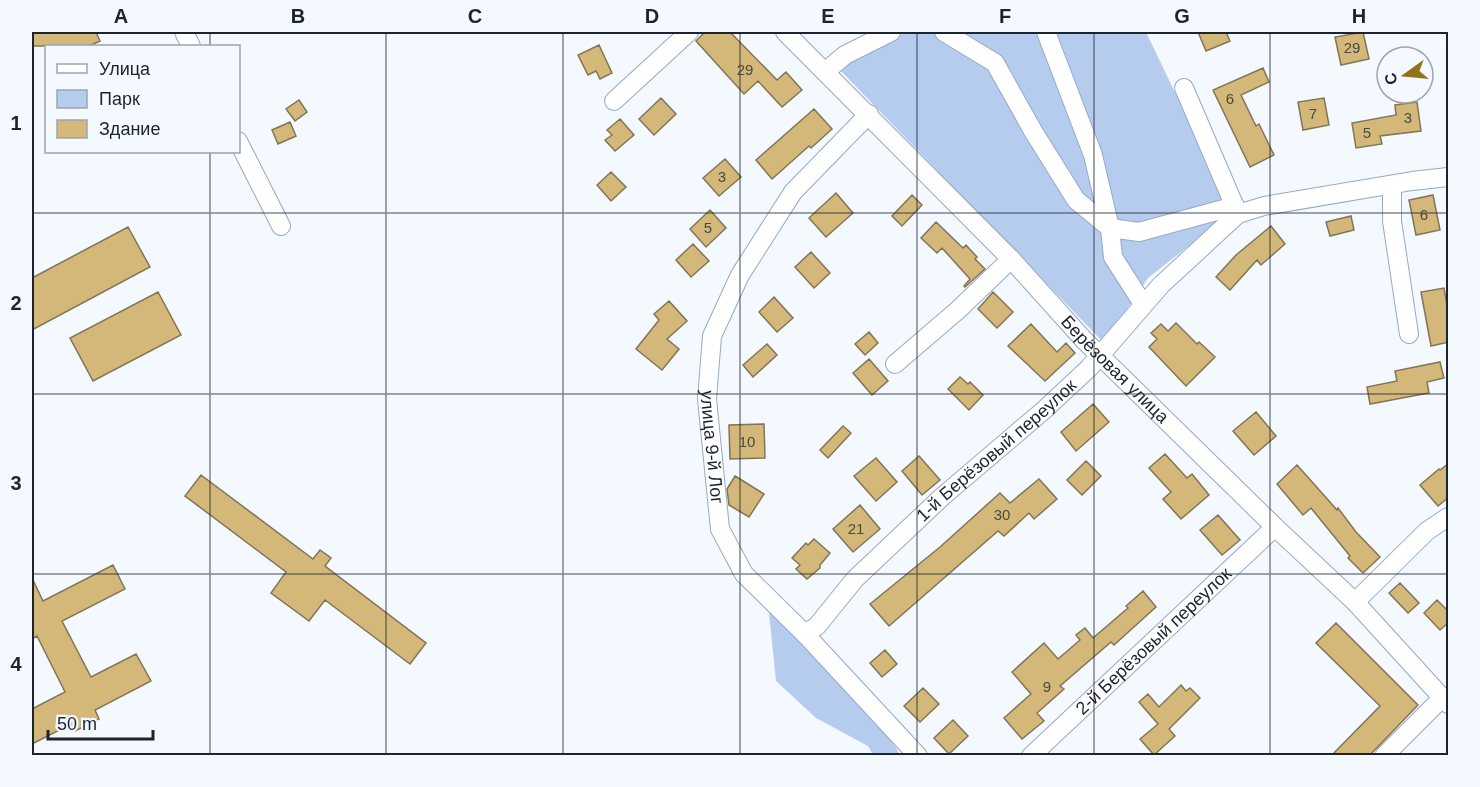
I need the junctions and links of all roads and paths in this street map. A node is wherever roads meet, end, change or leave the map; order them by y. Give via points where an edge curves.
1 (689, 32) edge
2 (784, 32) edge
3 (891, 32) edge
4 (944, 32) edge
5 (1046, 32) edge
6 (826, 71) junction
7 (1184, 88) dead end
8 (614, 101) dead end
9 (869, 114) junction
10 (240, 145) edge
11 (1449, 177) edge
12 (1392, 185) junction
13 (1237, 210) junction
14 (281, 226) dead end
15 (1110, 228) junction
16 (1011, 259) junction
17 (1143, 304) junction
18 (1409, 334) dead end
19 (1100, 356) junction
20 (895, 364) dead end
21 (1449, 517) edge
22 (1275, 527) junction
23 (1355, 602) junction
24 (805, 634) junction
25 (1445, 701) edge
26 (918, 756) edge
27 (1031, 756) edge
28 (1384, 756) edge

1 - 8 street
2 - 6 street, Берёзовая улица
3 - 6 street via 845,55
4 - 15 street via 995,63 1076,200
5 - 15 street via 1093,155
6 - 9 street, Берёзовая улица
7 - 13 street
9 - 16 street, Берёзовая улица
9 - 24 street, улица 9-й Лог via 793,192 740,275 712,336 706,399 720,529 744,574
10 - 14 street
11 - 12 street, 1-й Берёзовый переулок
12 - 13 street, 1-й Берёзовый переулок
12 - 18 street via 1392,221
13 - 15 street via 1139,232
13 - 17 street, 1-й Берёзовый переулок
15 - 17 street via 1113,257
16 - 19 street, Берёзовая улица
16 - 20 street
17 - 19 street, 1-й Берёзовый переулок
19 - 22 street, Берёзовая улица
19 - 24 street, 1-й Берёзовый переулок via 1044,410 943,496 855,579 817,626
21 - 23 street via 1427,531
22 - 23 street, Берёзовая улица
22 - 27 street, 2-й Берёзовый переулок
23 - 25 street, Берёзовая улица
24 - 26 street, улица 9-й Лог
25 - 28 street

